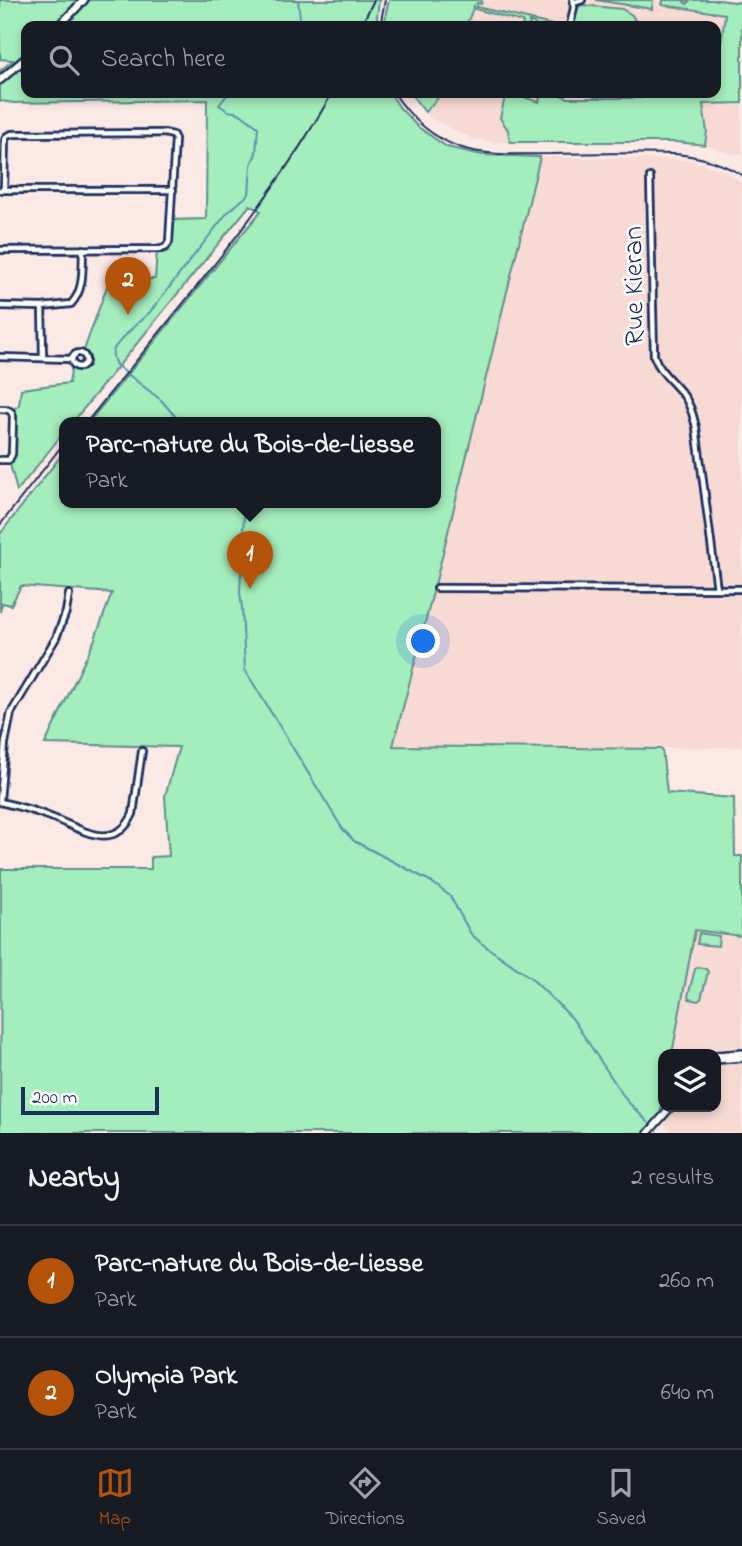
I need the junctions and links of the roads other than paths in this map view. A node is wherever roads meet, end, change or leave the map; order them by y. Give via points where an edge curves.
1 (84, 0) edge
2 (582, 0) edge
3 (573, 2) edge
4 (64, 21) edge
5 (571, 21) edge
6 (21, 62) edge
7 (0, 80) edge
8 (650, 177) dead end
9 (2, 190) edge
10 (173, 190) junction
11 (83, 249) junction
12 (0, 250) edge
13 (0, 306) edge
14 (42, 307) junction
15 (0, 357) edge
16 (43, 357) junction
17 (71, 359) dead end
18 (0, 409) edge
19 (0, 460) edge
20 (437, 588) dead end
21 (717, 589) junction
22 (742, 589) edge
23 (69, 594) dead end
24 (3, 743) edge
25 (142, 751) dead end
26 (0, 801) edge
27 (721, 1055) edge
28 (742, 1055) edge
29 (721, 1059) edge
30 (667, 1112) edge
31 (648, 1133) edge

1 - 4 main road
2 - 3 street
3 - 5 street
6 - 7 main road
8 - 21 street, Rue Kieran via 654,356 688,402 696,427
9 - 10 street
9 - 10 street via 5,140 12,134 164,133 175,139
10 - 11 street via 166,247
11 - 12 street
11 - 14 street via 81,286 75,299 63,306
13 - 14 street
14 - 16 street
15 - 16 street
16 - 17 street
18 - 19 street via 13,414 12,454 9,460
20 - 21 street
21 - 22 street
23 - 24 street via 56,638 18,699
24 - 26 street
25 - 26 street via 133,814 116,833 87,833
27 - 28 street
28 - 29 street
30 - 31 street

